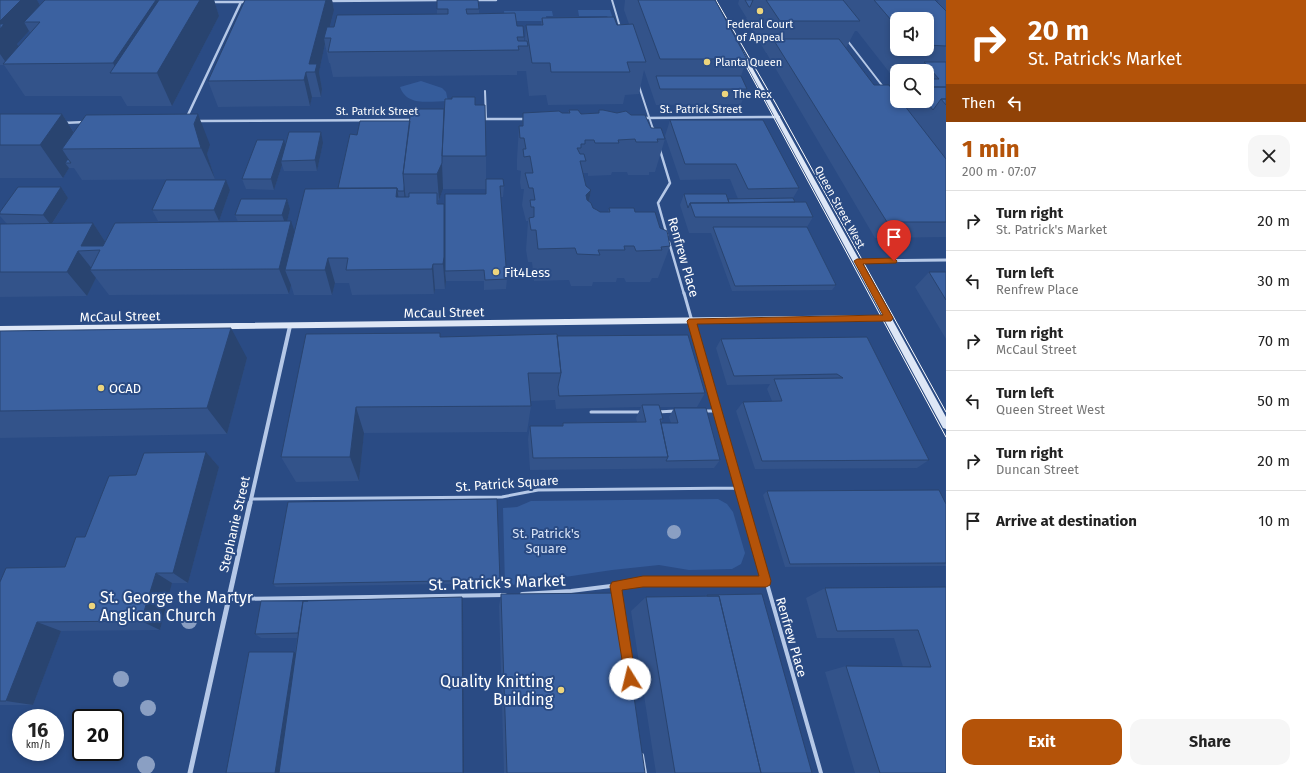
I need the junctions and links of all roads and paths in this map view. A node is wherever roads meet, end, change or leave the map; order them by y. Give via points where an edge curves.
1 (448, 0) edge
2 (470, 0) edge
3 (496, 0) edge
4 (612, 0) edge
5 (210, 2) dead end
6 (241, 2) junction
7 (253, 2) edge
8 (323, 2) edge
9 (622, 33) edge
10 (846, 38) edge
11 (740, 48) edge
12 (638, 82) edge
13 (485, 91) dead end
14 (889, 94) edge
15 (779, 117) junction
16 (635, 118) edge
17 (649, 118) junction
18 (478, 119) edge
19 (486, 119) junction
20 (534, 119) edge
21 (416, 120) edge
22 (93, 122) edge
23 (54, 123) edge
24 (655, 135) edge
25 (659, 148) edge
26 (946, 260) edge
27 (857, 261) junction
28 (888, 318) junction
29 (692, 321) junction
30 (290, 326) junction
31 (0, 329) edge
32 (678, 411) edge
33 (702, 411) edge
34 (717, 411) junction
35 (591, 412) edge
36 (646, 412) edge
37 (654, 412) edge
38 (946, 425) edge
39 (739, 488) junction
40 (251, 500) junction
41 (766, 581) junction
42 (616, 586) junction
43 (617, 593) edge
44 (518, 594) edge
45 (510, 595) edge
46 (228, 599) junction
47 (641, 750) edge
48 (190, 773) edge
49 (645, 773) edge
50 (820, 773) edge

1 - 8 street
2 - 3 street
4 - 9 lane
5 - 6 street
6 - 7 street
6 - 21 street, St. Patrick Street via 185,121
10 - 14 lane
11 - 15 street, Queen Street West
12 - 17 lane
13 - 19 lane
15 - 17 street, St. Patrick Street
15 - 27 street, Queen Street West
16 - 17 street, St. Patrick Street
17 - 24 lane
18 - 19 street
19 - 20 street
22 - 23 street
25 - 29 lane, Renfrew Place via 670,183 658,203
26 - 27 street
27 - 28 street, Queen Street West
28 - 29 street, McCaul Street
28 - 38 street, Queen Street West
29 - 30 street, McCaul Street
29 - 34 lane, Renfrew Place
30 - 31 street, McCaul Street
30 - 40 street, Stephanie Street
32 - 37 lane
33 - 34 lane
34 - 39 lane, Renfrew Place
35 - 36 lane
39 - 40 lane, St. Patrick Square via 538,490 502,496
39 - 41 lane, Renfrew Place
40 - 46 street, Stephanie Street
41 - 42 lane, St. Patrick's Market via 643,582
41 - 50 lane, Renfrew Place
42 - 43 lane
42 - 44 lane, St. Patrick's Market
45 - 46 lane, St. Patrick's Market
46 - 48 street, Stephanie Street
47 - 49 lane

